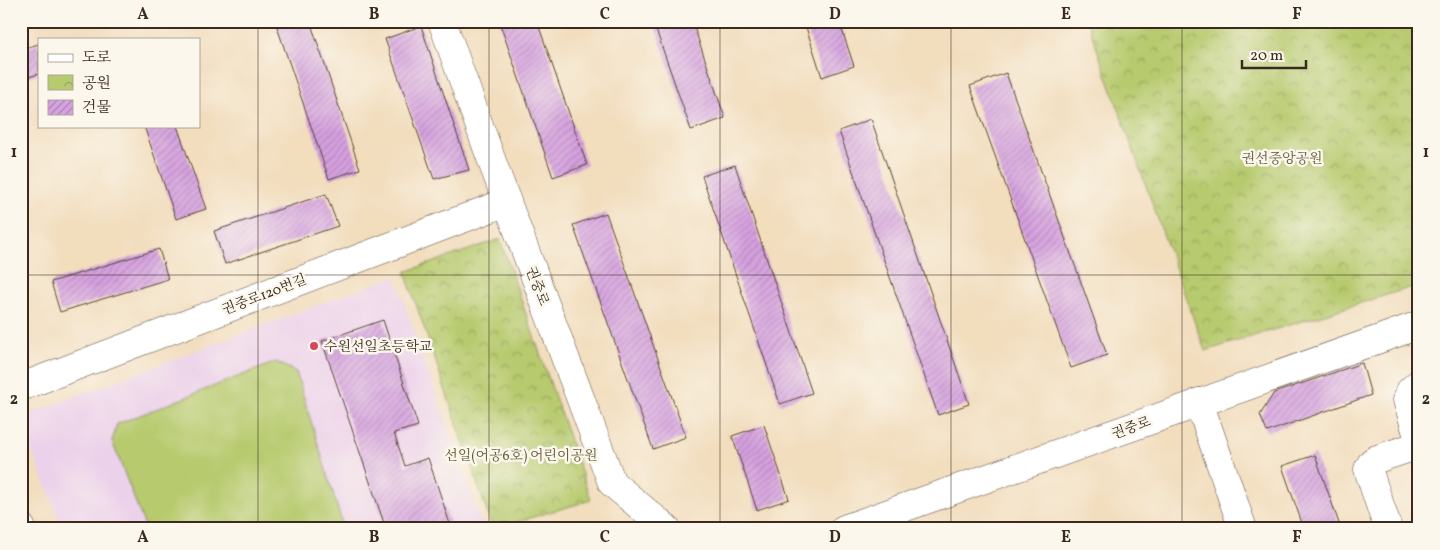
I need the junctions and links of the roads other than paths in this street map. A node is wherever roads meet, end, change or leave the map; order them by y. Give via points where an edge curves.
1 (442, 21) edge
2 (507, 202) junction
3 (1419, 325) edge
4 (1419, 383) edge
5 (21, 387) edge
6 (1199, 402) junction
7 (1419, 440) edge
8 (1419, 445) edge
9 (667, 529) edge
10 (844, 529) edge
11 (1243, 529) edge
12 (1388, 529) edge

1 - 2 street, 권중로
2 - 5 street, 권중로120번길
2 - 9 street, 권중로 via 612,483
3 - 6 street, 권중로
4 - 7 street via 1410,391 1408,400
6 - 10 street, 권중로
6 - 11 street
8 - 12 street via 1372,462 1368,469

